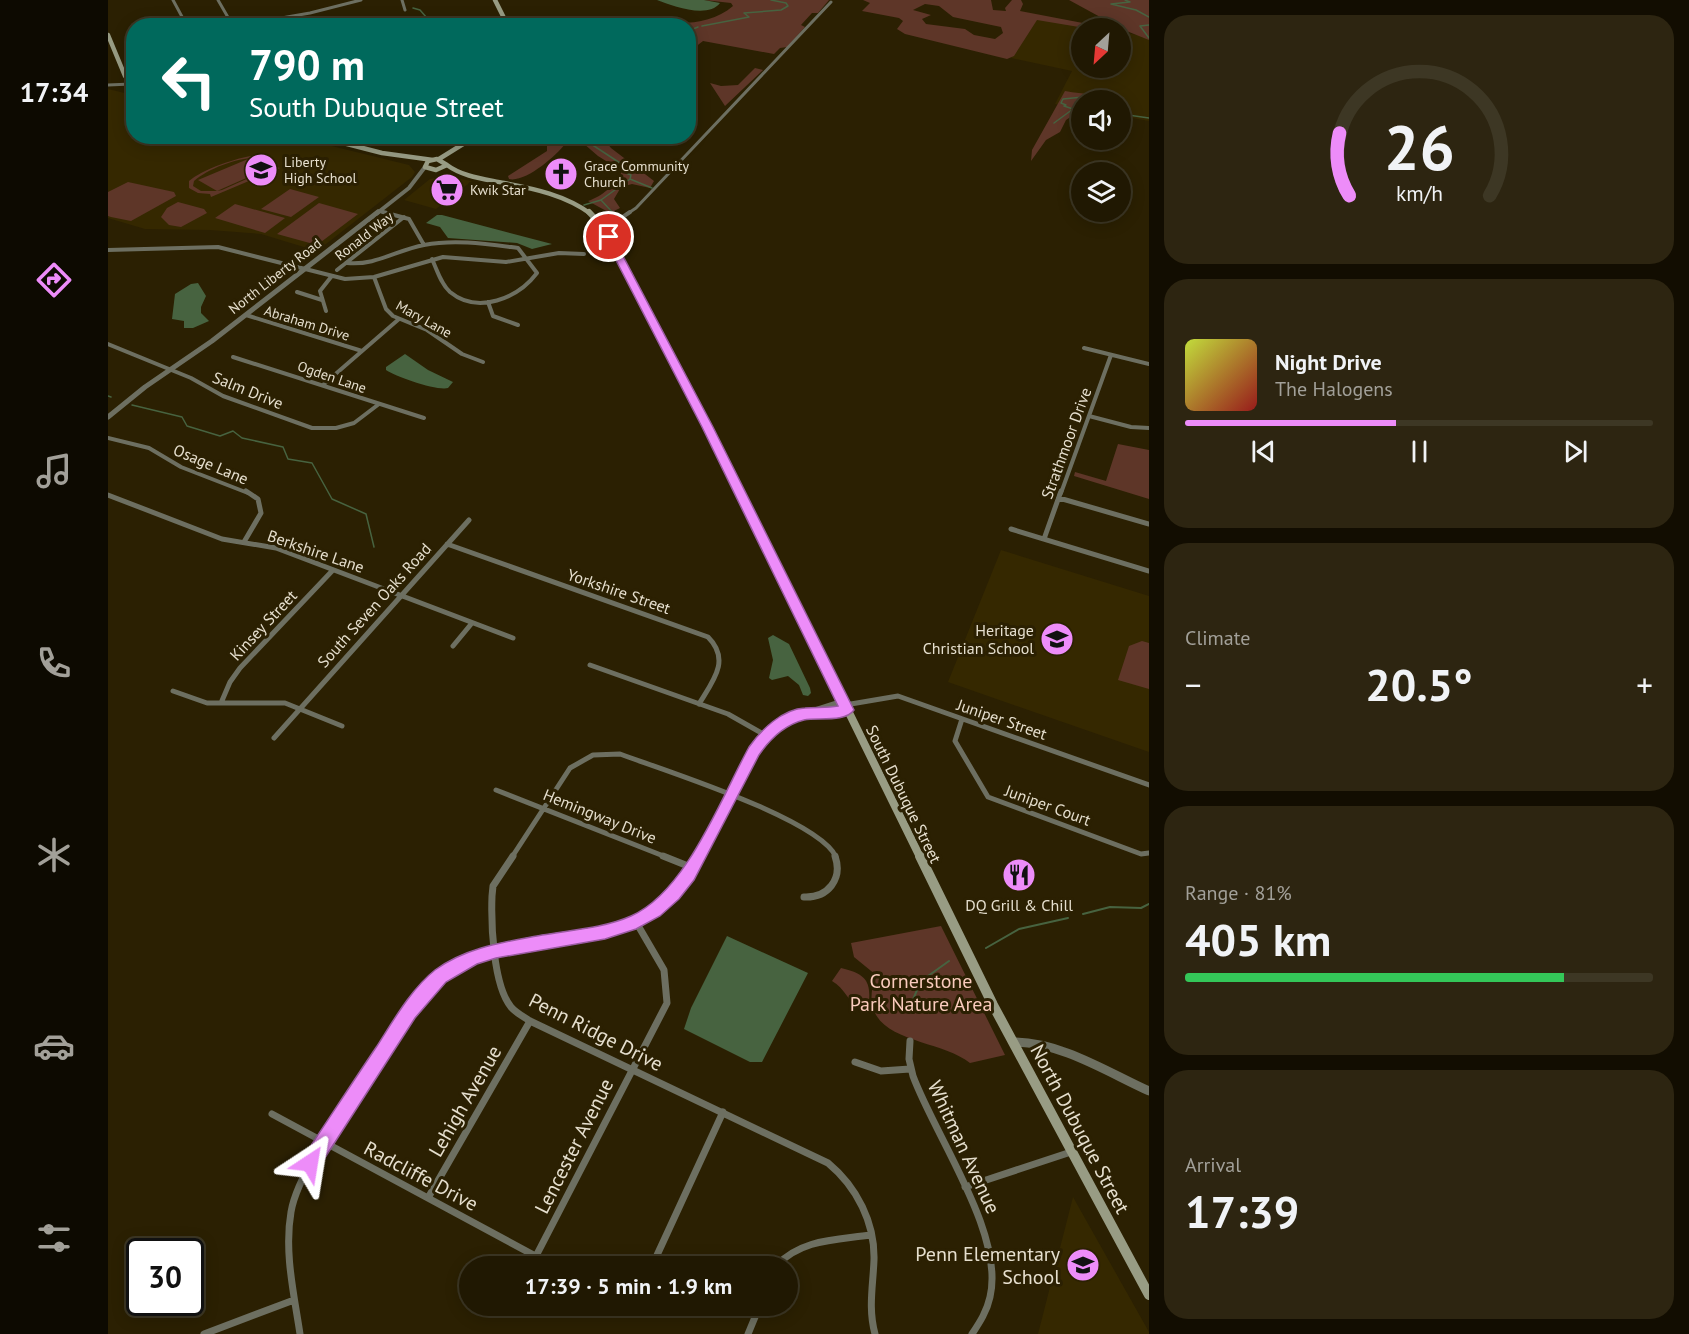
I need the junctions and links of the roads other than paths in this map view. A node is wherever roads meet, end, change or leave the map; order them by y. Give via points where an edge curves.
1 (173, 0) edge
2 (218, 0) edge
3 (361, 0) edge
4 (402, 0) edge
5 (495, 0) edge
6 (831, 2) dead end
7 (405, 10) dead end
8 (183, 18) edge
9 (229, 18) edge
10 (281, 18) edge
11 (504, 18) edge
12 (108, 35) edge
13 (126, 72) edge
14 (108, 85) edge
15 (126, 85) edge
16 (351, 144) edge
17 (465, 144) edge
18 (456, 151) junction
19 (382, 153) junction
20 (435, 160) junction
21 (447, 164) junction
22 (425, 166) junction
23 (435, 170) junction
24 (473, 176) junction
25 (409, 188) junction
26 (378, 211) junction
27 (404, 217) junction
28 (603, 227) junction
29 (424, 245) junction
30 (108, 250) edge
31 (584, 254) dead end
32 (432, 259) junction
33 (528, 260) junction
34 (347, 263) junction
35 (304, 269) junction
36 (337, 270) dead end
37 (330, 277) junction
38 (374, 277) junction
39 (297, 292) dead end
40 (322, 300) junction
41 (488, 302) junction
42 (326, 311) dead end
43 (246, 315) junction
44 (399, 319) junction
45 (518, 326) dead end
46 (108, 344) edge
47 (1084, 348) dead end
48 (362, 351) junction
49 (1111, 355) junction
50 (233, 357) dead end
51 (483, 362) dead end
52 (1149, 364) edge
53 (171, 369) junction
54 (324, 384) junction
55 (379, 404) junction
56 (1089, 416) junction
57 (108, 417) edge
58 (424, 418) dead end
59 (1149, 428) edge
60 (108, 438) edge
61 (108, 495) edge
62 (1059, 498) junction
63 (469, 520) dead end
64 (1149, 524) edge
65 (1011, 529) dead end
66 (1044, 539) junction
67 (244, 542) junction
68 (447, 544) junction
69 (333, 570) junction
70 (1149, 571) edge
71 (401, 596) junction
72 (472, 623) junction
73 (513, 638) dead end
74 (453, 646) dead end
75 (590, 665) dead end
76 (173, 691) dead end
77 (221, 703) junction
78 (699, 704) junction
79 (845, 705) junction
80 (300, 708) junction
81 (962, 719) junction
82 (342, 726) dead end
83 (765, 735) junction
84 (274, 738) dead end
85 (1149, 785) edge
86 (496, 790) dead end
87 (731, 795) junction
88 (543, 808) junction
89 (1149, 853) edge
90 (693, 868) junction
91 (804, 897) dead end
92 (636, 922) junction
93 (496, 951) junction
94 (530, 1021) junction
95 (910, 1041) dead end
96 (1013, 1042) junction
97 (855, 1062) dead end
98 (910, 1069) junction
99 (632, 1070) junction
100 (1149, 1092) edge
101 (723, 1112) junction
102 (272, 1114) dead end
103 (323, 1143) junction
104 (1071, 1152) junction
105 (965, 1187) junction
106 (428, 1198) junction
107 (870, 1235) junction
108 (536, 1256) joint
109 (657, 1256) edge
110 (785, 1256) edge
111 (1149, 1296) edge
112 (294, 1300) junction
113 (755, 1316) edge
114 (204, 1334) edge
115 (300, 1334) edge
116 (748, 1334) edge
117 (875, 1334) edge
118 (972, 1334) edge

1 - 8 street
2 - 9 street
3 - 10 street
4 - 7 street
5 - 11 main road
6 - 28 street via 636,208
12 - 13 main road
14 - 15 street
16 - 19 main road
17 - 18 main road
18 - 20 main road
18 - 21 main road
19 - 20 main road
19 - 22 main road
20 - 21 main road
20 - 22 main road
21 - 23 main road
21 - 24 main road
22 - 23 main road
22 - 25 street, North Liberty Road
23 - 24 main road
23 - 25 street, North Liberty Road
24 - 28 main road, South Dubuque Street via 566,200 590,213
25 - 26 street, North Liberty Road
26 - 27 street
26 - 35 street, North Liberty Road
27 - 29 street via 412,222
27 - 34 street, Ronald Way
28 - 79 main road, South Dubuque Street
29 - 33 street via 511,247 521,250
29 - 34 street via 372,262
30 - 35 street via 218,247
31 - 33 street via 559,253
32 - 33 street
32 - 38 street
32 - 41 street via 448,291 463,299
33 - 41 street via 537,270 534,278 514,295
34 - 36 street, Ronald Way
35 - 37 street
35 - 43 street, North Liberty Road
37 - 38 street
37 - 40 street via 321,286
38 - 44 street, Mary Lane via 386,309
39 - 40 street
40 - 42 street
41 - 45 street via 493,316
43 - 48 street, Abraham Drive
43 - 53 street, North Liberty Road
44 - 48 street
44 - 51 street, Mary Lane
46 - 53 street, Salm Drive
47 - 49 street
48 - 54 street
49 - 52 street
49 - 56 street, Strathmoor Drive
50 - 54 street, Ogden Lane
53 - 55 street, Salm Drive via 222,396 312,428 354,423
53 - 57 street, North Liberty Road
54 - 55 street, Ogden Lane
55 - 58 street, Ogden Lane
56 - 59 street
56 - 62 street, Strathmoor Drive
60 - 67 street, Osage Lane via 149,448 181,468 258,499 261,513
61 - 67 street, Berkshire Lane via 222,539
62 - 64 street
62 - 66 street, Strathmoor Drive
63 - 68 street, South Seven Oaks Road
65 - 66 street
66 - 70 street
67 - 69 street, Berkshire Lane via 276,548
68 - 71 street, South Seven Oaks Road
68 - 78 street, Yorkshire Street via 708,637 720,651 722,662
69 - 71 street, Berkshire Lane
69 - 77 street, Kinsey Street via 240,668
71 - 72 street, Berkshire Lane
71 - 80 street, South Seven Oaks Road
72 - 73 street, Berkshire Lane
72 - 74 street
75 - 78 street
76 - 77 street via 196,701
77 - 80 street via 277,701
78 - 83 street via 728,714
79 - 81 street, Juniper Street via 894,695
79 - 83 street, Juniper Street via 814,715 805,713
79 - 96 main road, South Dubuque Street
80 - 82 street
80 - 84 street, South Seven Oaks Road
81 - 85 street, Juniper Street
81 - 89 street, Juniper Court via 955,741 988,797 1141,854
83 - 87 street
86 - 88 street, Hemingway Drive
87 - 88 street, Penn Ridge Drive via 606,751 585,756 570,768
87 - 90 street
87 - 91 street, Penn Ridge Drive via 816,835 834,852 838,871 832,887 817,898
88 - 90 street, Hemingway Drive
88 - 93 street, Penn Ridge Drive via 491,893
90 - 92 street via 674,894
92 - 93 street
92 - 99 street, Lencester Avenue via 667,974 669,992
93 - 94 street, Penn Ridge Drive via 503,993 510,1007
93 - 103 street via 455,966 424,992
94 - 99 street, Penn Ridge Drive
94 - 106 street, Lehigh Avenue
95 - 98 street, Whitman Avenue
96 - 100 street via 1049,1049
96 - 104 main road, North Dubuque Street
97 - 98 street via 881,1071
98 - 105 street, Whitman Avenue
99 - 101 street, Penn Ridge Drive
99 - 108 street, Lencester Avenue
101 - 107 street, Penn Ridge Drive via 828,1163 840,1173 856,1195
101 - 109 street
102 - 103 street, Radcliffe Drive
103 - 106 street, Radcliffe Drive
103 - 112 street via 291,1210 288,1251
104 - 105 street
104 - 111 main road, North Dubuque Street
105 - 118 street, Whitman Avenue via 987,1236 993,1266 991,1297
106 - 108 street, Radcliffe Drive
107 - 110 street via 797,1248
107 - 117 street, Penn Ridge Drive via 874,1259 869,1304
112 - 114 street
112 - 115 street
113 - 116 street

